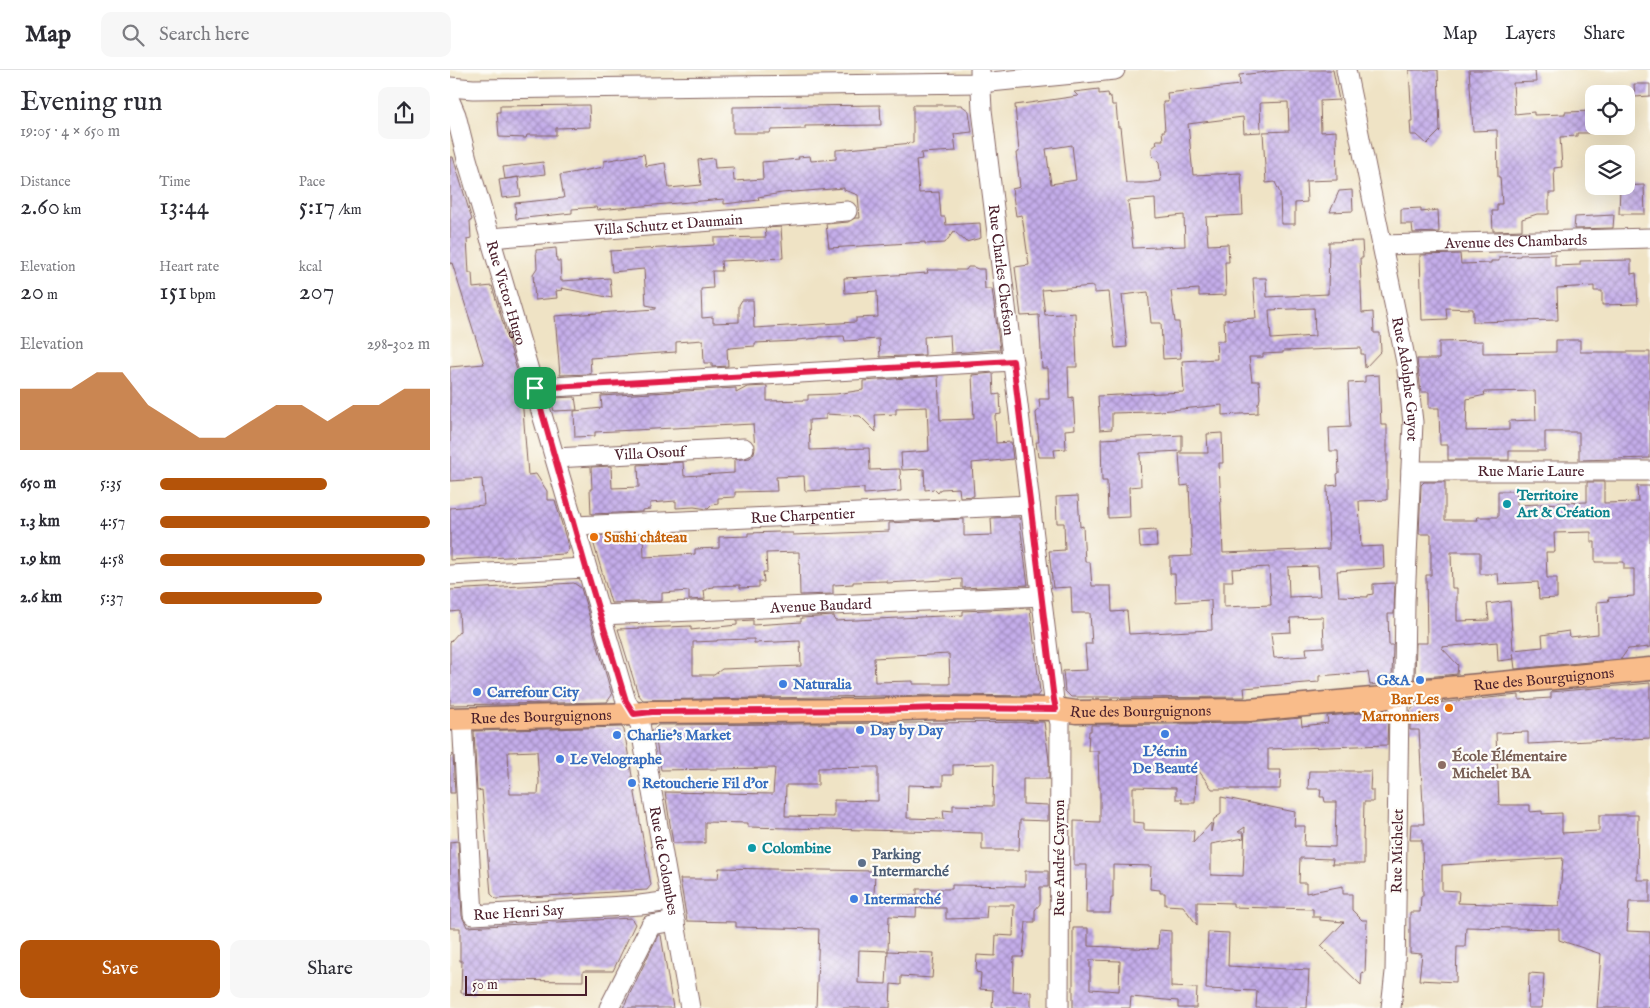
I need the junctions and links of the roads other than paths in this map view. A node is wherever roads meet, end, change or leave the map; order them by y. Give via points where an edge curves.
1 (1115, 70) edge
2 (1346, 70) edge
3 (980, 77) edge
4 (450, 87) edge
5 (450, 101) edge
6 (847, 211) dead end
7 (490, 238) junction
8 (1650, 238) edge
9 (1382, 245) junction
10 (1013, 361) junction
11 (535, 388) junction
12 (744, 448) dead end
13 (555, 458) junction
14 (1650, 470) edge
15 (1411, 471) junction
16 (1030, 505) junction
17 (574, 526) junction
18 (586, 568) junction
19 (450, 576) edge
20 (1042, 596) junction
21 (600, 615) junction
22 (1650, 669) edge
23 (1401, 694) junction
24 (1056, 709) junction
25 (634, 714) junction
26 (456, 719) edge
27 (670, 901) junction
28 (640, 905) junction
29 (675, 921) junction
30 (651, 925) junction
31 (609, 1008) edge
32 (690, 1008) edge
33 (1059, 1008) edge
34 (1391, 1008) edge

1 - 3 street
2 - 9 street, Rue Adolphe Guyot
3 - 4 street
3 - 10 street, Rue Charles Chefson
5 - 7 street, Rue Victor Hugo
6 - 7 street, Villa Schutz et Daumain
7 - 11 street, Rue Victor Hugo
8 - 9 street, Avenue des Chambards
9 - 15 street, Rue Adolphe Guyot via 1406,362 1413,422
10 - 11 street
10 - 16 street, Rue Charles Chefson
11 - 13 street, Rue Victor Hugo
12 - 13 street, Villa Osouf
13 - 17 street, Rue Victor Hugo
14 - 15 street, Rue Marie Laure
15 - 23 street, Rue Adolphe Guyot
16 - 17 street, Rue Charpentier
16 - 20 street, Rue Charles Chefson
17 - 18 street, Rue Victor Hugo
18 - 19 street
18 - 21 street, Rue Victor Hugo
20 - 21 street, Avenue Baudard
20 - 24 street, Rue Charles Chefson
21 - 25 street, Rue Victor Hugo via 626,701
22 - 23 main road, Rue des Bourguignons
23 - 24 main road, Rue des Bourguignons via 1249,710 1076,712
23 - 34 street, Rue Michelet via 1395,972
24 - 25 main road, Rue des Bourguignons
24 - 33 street, Rue André Cayron via 1060,723
25 - 26 main road, Rue des Bourguignons
25 - 27 street, Rue de Colombes via 640,724
26 - 28 street, Rue Henri Say via 473,914
27 - 28 street, Rue Henri Say
27 - 29 street, Rue de Colombes
28 - 30 street via 651,917
29 - 30 street
29 - 32 street, Rue de Colombes
30 - 31 street

